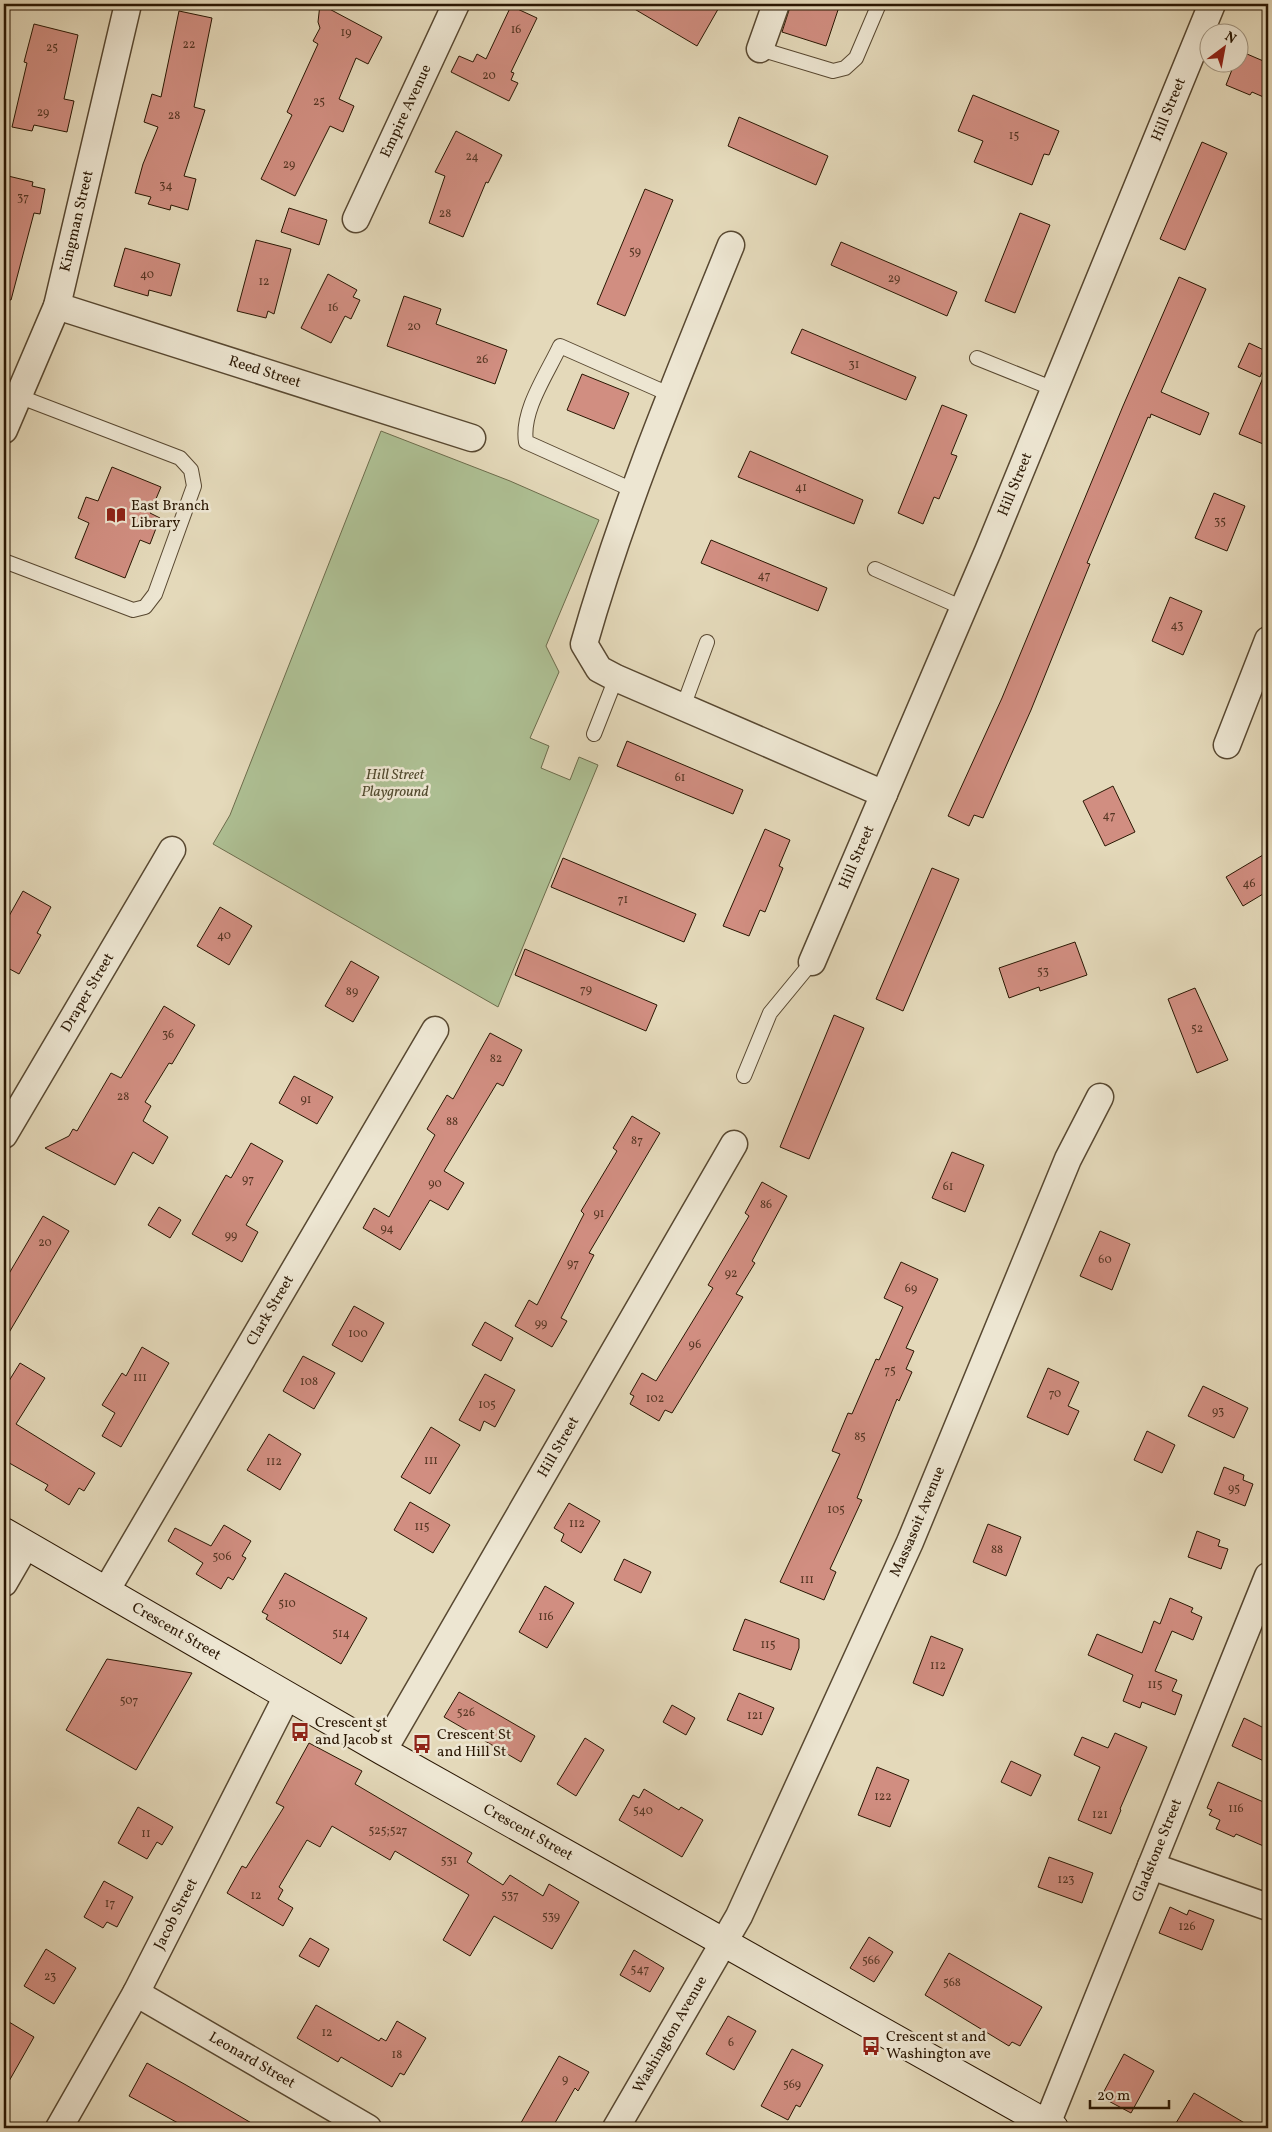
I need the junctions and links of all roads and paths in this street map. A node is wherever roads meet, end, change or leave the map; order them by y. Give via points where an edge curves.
1 (128, 4) edge
2 (456, 4) edge
3 (776, 4) edge
4 (879, 4) edge
5 (1212, 4) edge
6 (760, 49) joint
7 (356, 219) dead end
8 (731, 246) dead end
9 (57, 306) junction
10 (977, 358) dead end
11 (1054, 390) junction
12 (671, 395) junction
13 (18, 396) junction
14 (4, 430) edge
15 (472, 438) dead end
16 (635, 490) junction
17 (4, 560) edge
18 (875, 569) dead end
19 (963, 608) junction
20 (1268, 640) edge
21 (707, 642) dead end
22 (616, 678) junction
23 (684, 707) junction
24 (594, 734) dead end
25 (1227, 745) dead end
26 (884, 794) junction
27 (172, 850) dead end
28 (812, 962) joint
29 (435, 1030) dead end
30 (744, 1076) dead end
31 (1100, 1097) dead end
32 (4, 1135) edge
33 (734, 1144) dead end
34 (15, 1539) edge
35 (1268, 1576) edge
36 (4, 1583) edge
37 (106, 1591) junction
38 (286, 1696) junction
39 (383, 1751) junction
40 (1151, 1866) junction
41 (1268, 1907) edge
42 (724, 1942) junction
43 (136, 1993) junction
44 (1050, 2126) edge
45 (58, 2128) edge
46 (368, 2128) edge
47 (616, 2128) edge

1 - 9 street, Kingman Street
2 - 7 street, Empire Avenue
3 - 6 street
4 - 6 lane via 856,58 845,68 833,71
5 - 11 street, Hill Street
8 - 12 street
9 - 13 street, Kingman Street
9 - 15 street, Reed Street
10 - 11 lane
11 - 19 street, Hill Street
12 - 16 street
12 - 16 lane via 560,346 527,415 526,442
13 - 14 street, Kingman Street
13 - 17 lane via 180,458 191,470 194,486 155,594 144,607 133,610
16 - 22 street via 584,644 599,669
18 - 19 lane
19 - 26 street, Hill Street
20 - 25 street
21 - 23 lane
22 - 23 street
22 - 24 lane
23 - 26 street
26 - 28 street, Hill Street
27 - 32 street, Draper Street
28 - 30 lane via 770,1013
29 - 37 street, Clark Street
31 - 42 street, Massasoit Avenue via 1068,1160 910,1542 739,1916
33 - 39 street, Hill Street
34 - 36 street
34 - 37 main road, Crescent Street
35 - 40 street, Gladstone Street
37 - 38 main road, Crescent Street
38 - 39 main road, Crescent Street
38 - 43 street, Jacob Street
39 - 42 main road, Crescent Street
40 - 41 street
40 - 44 street, Gladstone Street
42 - 44 main road, Crescent Street
42 - 47 street, Washington Avenue
43 - 45 street, Jacob Street
43 - 46 street, Leonard Street

